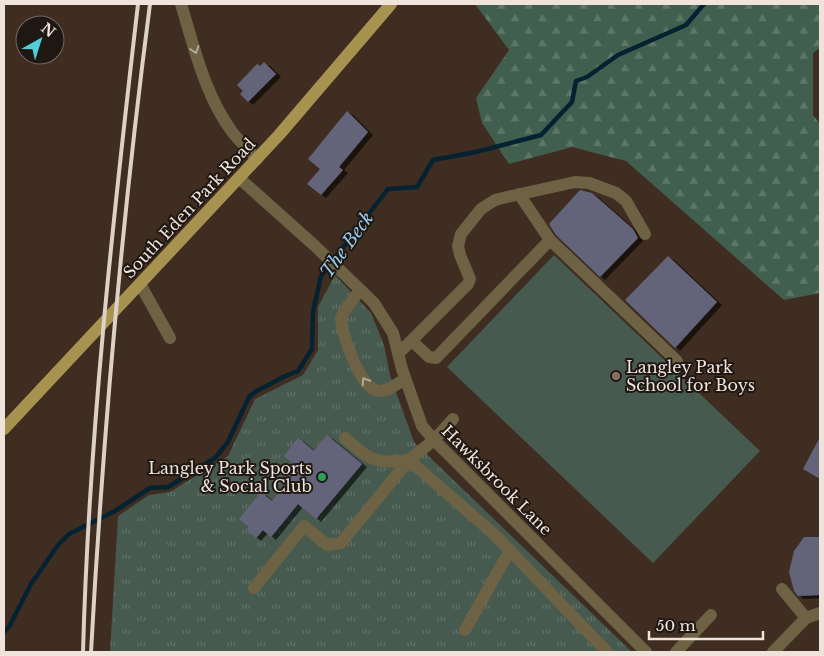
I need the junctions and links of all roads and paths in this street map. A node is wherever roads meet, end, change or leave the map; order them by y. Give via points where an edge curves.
1 (180, 4) edge
2 (391, 4) edge
3 (257, 159) junction
4 (239, 178) junction
5 (519, 194) junction
6 (646, 234) dead end
7 (550, 240) junction
8 (140, 284) junction
9 (360, 290) junction
10 (170, 338) dead end
11 (412, 341) junction
12 (398, 354) junction
13 (677, 361) dead end
14 (406, 379) junction
15 (454, 420) dead end
16 (4, 429) edge
17 (345, 438) dead end
18 (434, 440) junction
19 (409, 460) junction
20 (510, 550) junction
21 (254, 588) dead end
22 (782, 589) dead end
23 (820, 613) edge
24 (712, 615) dead end
25 (806, 618) junction
26 (465, 630) dead end
27 (607, 652) edge
28 (646, 652) edge
29 (676, 652) edge
30 (773, 652) edge

1 -> 3 street via 215,102 234,134
2 - 3 main road, South Eden Park Road
3 - 4 main road, South Eden Park Road
4 - 8 main road, South Eden Park Road
4 - 9 street, Hawksbrook Lane
5 - 6 street via 575,182 589,183 626,201
5 - 7 street
5 - 11 street via 495,200 481,208 469,223 458,246 470,279 468,284
7 - 11 street via 436,358 429,357
7 - 13 street
8 - 10 street
8 - 16 main road, South Eden Park Road
9 - 12 street, Hawksbrook Lane via 374,303 393,333
14 -> 9 street via 379,391 371,390 364,382 341,318
11 - 12 street
12 - 14 street, Hawksbrook Lane
14 - 18 street, Hawksbrook Lane via 422,426
15 - 18 street
17 - 19 street via 372,459 383,463
18 - 19 street
18 - 28 street, Hawksbrook Lane
19 - 20 street
19 - 21 street via 341,543 328,545 304,526
20 - 26 street
20 - 27 street
22 - 25 street
23 - 25 street
24 - 29 street
25 - 30 street

